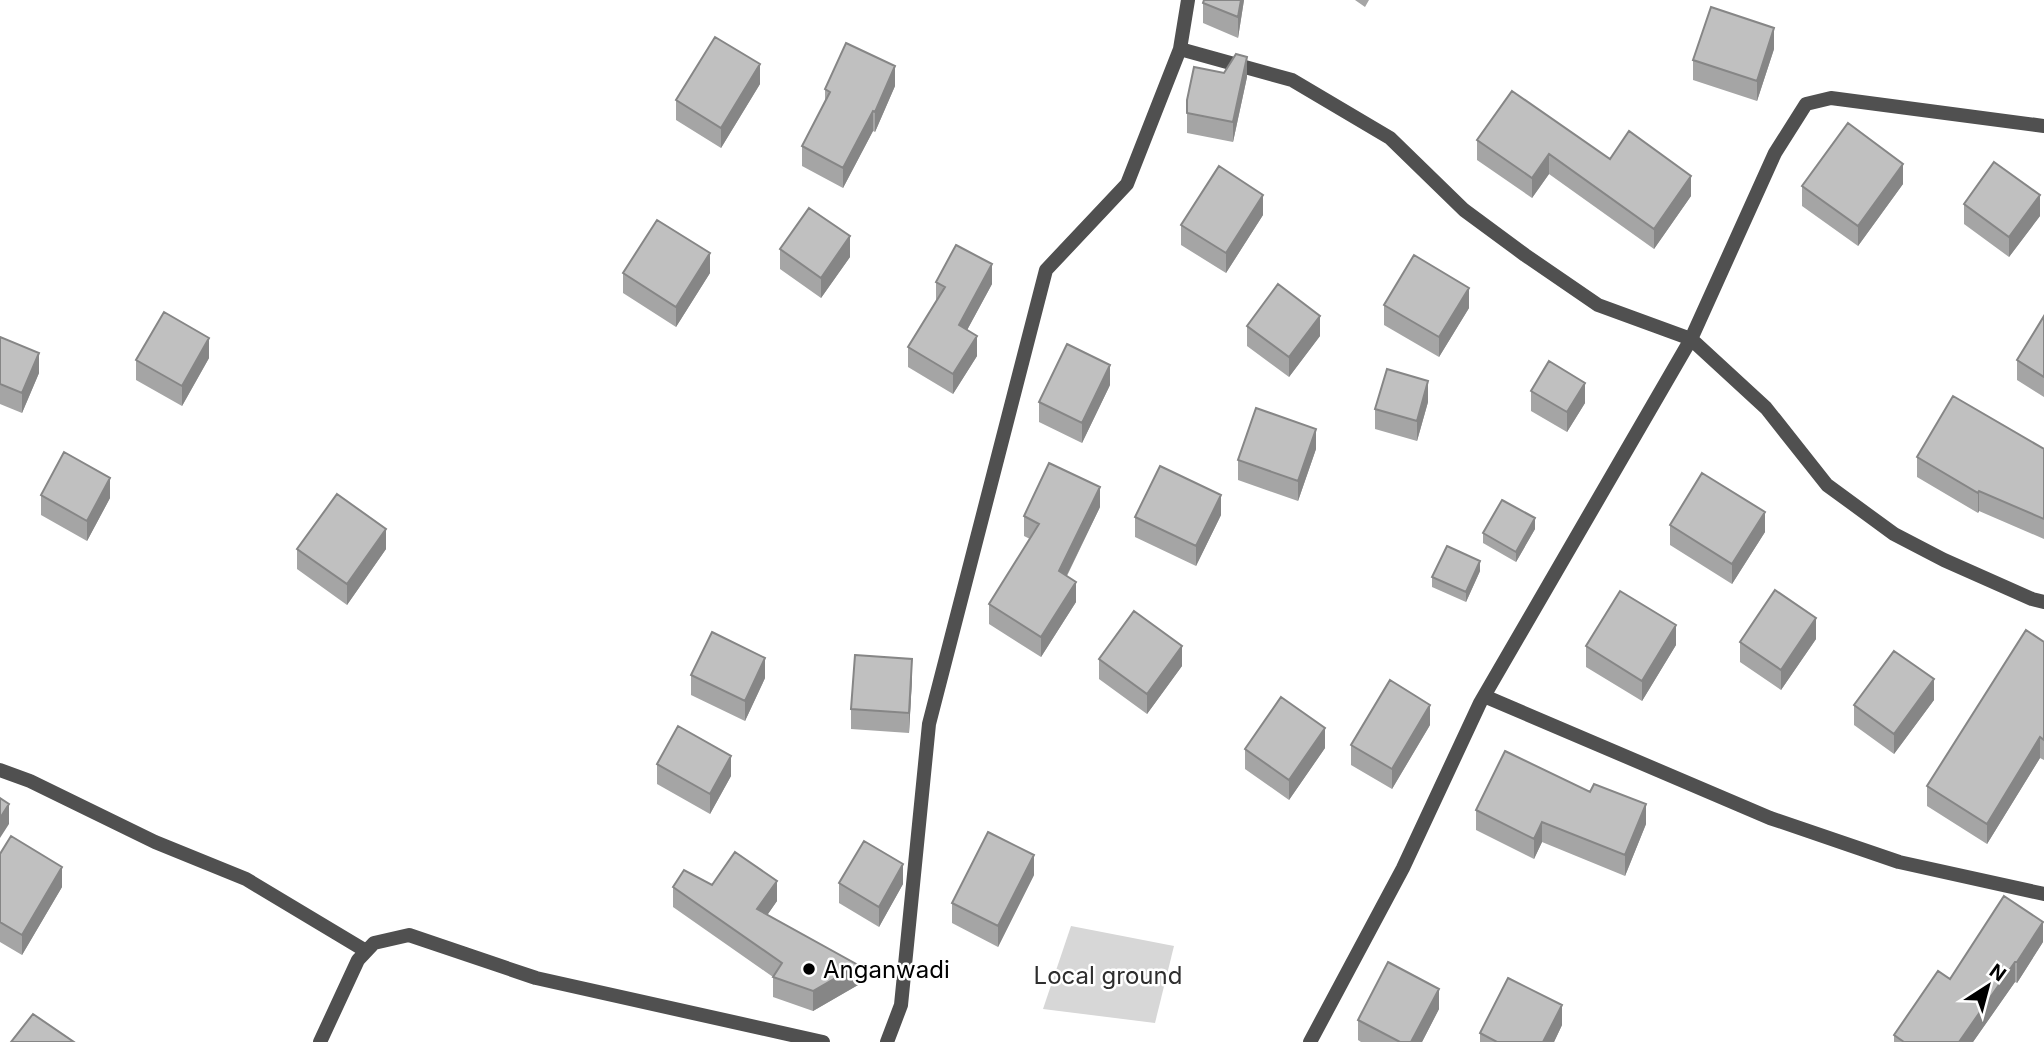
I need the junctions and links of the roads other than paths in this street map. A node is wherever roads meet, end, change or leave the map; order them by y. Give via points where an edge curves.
1 (1188, 0) edge
2 (1180, 49) junction
3 (2044, 126) edge
4 (1690, 339) junction
5 (2044, 602) edge
6 (1484, 696) junction
7 (0, 770) edge
8 (2044, 894) edge
9 (366, 951) junction
10 (320, 1042) edge
11 (823, 1042) edge
12 (887, 1042) edge
13 (1310, 1042) edge

1 - 2 street
2 - 4 street via 1292,80 1390,138 1464,210 1598,304
2 - 12 street via 1127,184 1046,270 929,724 901,1005
3 - 4 street via 1831,98 1806,104 1775,153
4 - 5 street via 1766,408 1827,485 1894,534
4 - 6 street
6 - 8 street via 1770,818 1899,862
6 - 13 street via 1403,868
7 - 9 street via 246,879
9 - 10 street
9 - 11 street via 374,943 408,935 536,978

